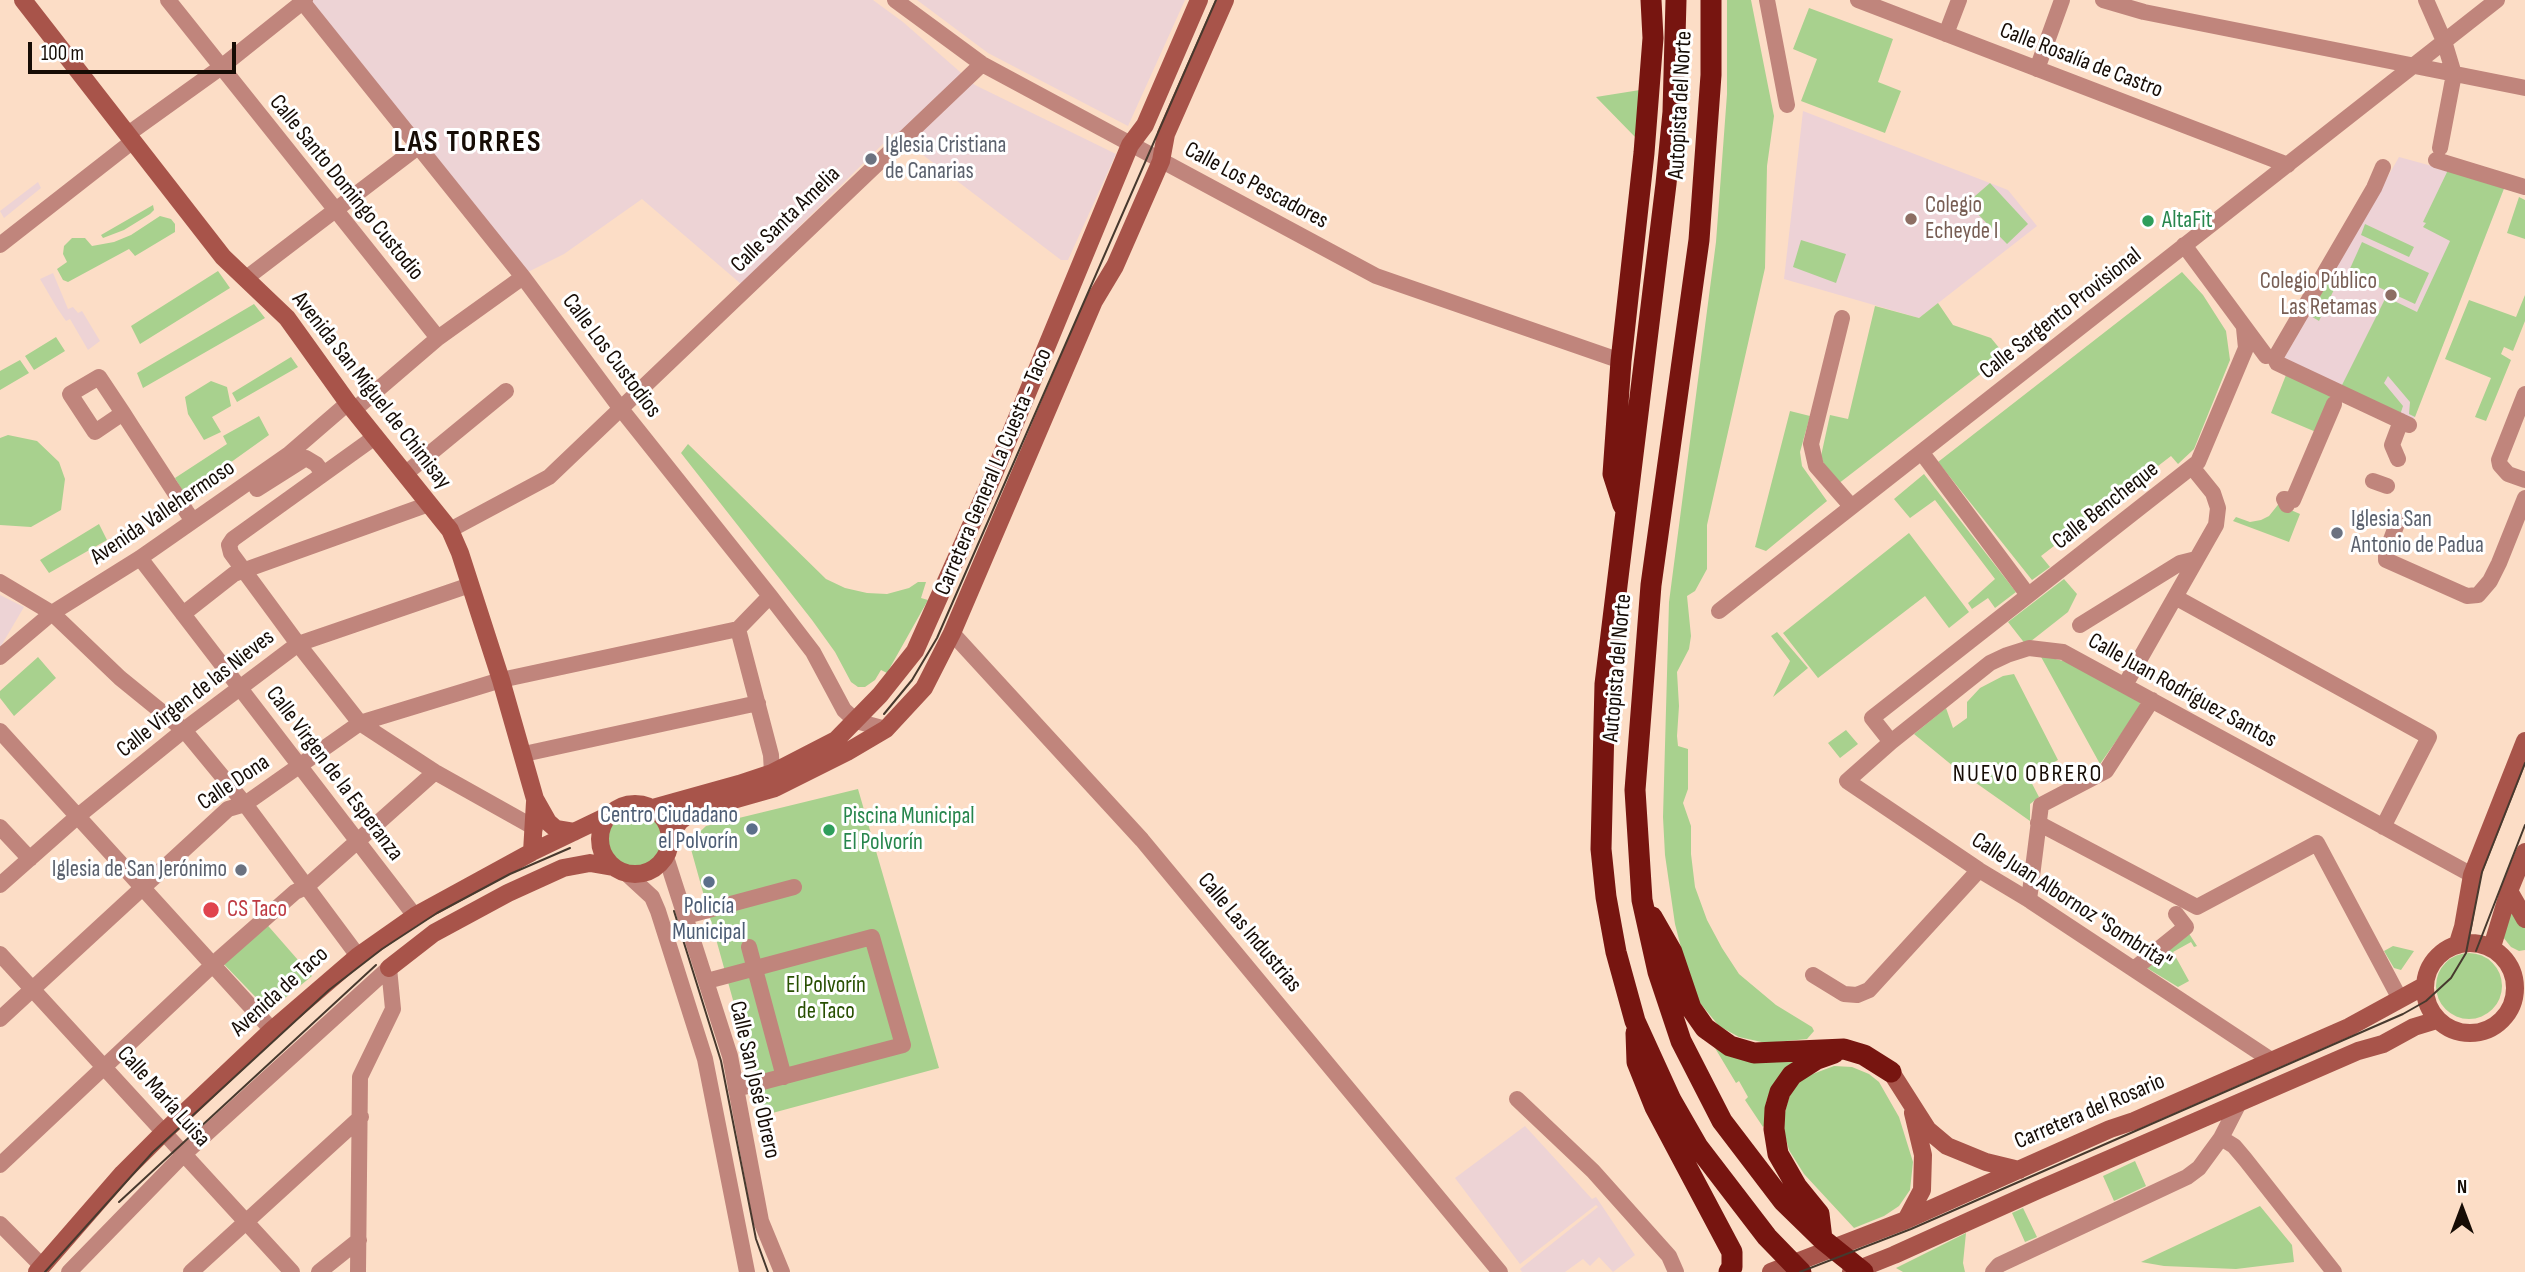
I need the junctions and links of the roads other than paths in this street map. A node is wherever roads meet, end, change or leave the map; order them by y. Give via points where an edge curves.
1 (23, 0) edge
2 (168, 0) edge
3 (1199, 0) edge
4 (1225, 0) edge
5 (1651, 0) edge
6 (1676, 0) edge
7 (1711, 0) edge
8 (1767, 0) edge
9 (1858, 0) edge
10 (1959, 0) edge
11 (2062, 0) edge
12 (2103, 0) edge
13 (2426, 0) edge
14 (2497, 0) edge
15 (303, 1) edge
16 (901, 2) edge
17 (1946, 34) junction
18 (2444, 41) junction
19 (982, 64) junction
20 (2413, 66) junction
21 (220, 68) junction
22 (2037, 69) junction
23 (2454, 74) junction
24 (2525, 88) edge
25 (1787, 105) dead end
26 (131, 138) junction
27 (1130, 145) junction
28 (418, 147) junction
29 (1161, 161) junction
30 (2288, 165) junction
31 (2383, 167) dead end
32 (2525, 187) edge
33 (335, 210) junction
34 (0, 245) edge
35 (2184, 245) junction
36 (523, 277) junction
37 (245, 279) junction
38 (1842, 318) dead end
39 (2244, 328) junction
40 (438, 338) junction
41 (2266, 356) dead end
42 (1621, 361) junction
43 (506, 391) dead end
44 (2525, 394) edge
45 (2336, 397) junction
46 (351, 407) junction
47 (621, 409) junction
48 (123, 413) dead end
49 (375, 437) junction
50 (1922, 453) junction
51 (2398, 459) dead end
52 (2192, 467) junction
53 (323, 474) junction
54 (405, 474) junction
55 (2525, 480) edge
56 (236, 491) junction
57 (2305, 491) dead end
58 (2525, 498) edge
59 (429, 505) junction
60 (1851, 506) junction
61 (1625, 510) junction
62 (193, 521) junction
63 (2398, 521) dead end
64 (450, 530) junction
65 (140, 558) junction
66 (2196, 559) junction
67 (244, 570) junction
68 (0, 582) edge
69 (470, 585) junction
70 (2028, 594) junction
71 (771, 596) junction
72 (2175, 597) junction
73 (1719, 611) dead end
74 (52, 613) junction
75 (183, 614) junction
76 (2080, 625) dead end
77 (738, 629) junction
78 (952, 633) junction
79 (298, 644) junction
80 (0, 657) edge
81 (501, 680) junction
82 (2125, 685) junction
83 (239, 687) junction
84 (2152, 700) junction
85 (758, 703) junction
86 (856, 721) junction
87 (360, 723) junction
88 (886, 729) junction
89 (184, 730) junction
90 (0, 731) edge
91 (2525, 741) edge
92 (1891, 742) junction
93 (524, 754) junction
94 (300, 767) junction
95 (435, 772) junction
96 (772, 773) junction
97 (1847, 781) joint
98 (535, 799) junction
99 (245, 804) junction
100 (718, 804) junction
101 (653, 808) junction
102 (78, 816) junction
103 (607, 816) junction
104 (2038, 823) junction
105 (0, 827) edge
106 (2383, 827) junction
107 (535, 828) junction
108 (574, 832) junction
109 (671, 834) junction
110 (357, 842) junction
111 (532, 852) junction
112 (2525, 852) edge
113 (666, 857) junction
114 (30, 859) junction
115 (1979, 870) junction
116 (620, 871) junction
117 (2472, 875) junction
118 (0, 886) edge
119 (142, 886) junction
120 (306, 887) junction
121 (794, 887) dead end
122 (2509, 891) junction
123 (1642, 900) junction
124 (2029, 900) junction
125 (2176, 914) dead end
126 (415, 916) junction
127 (686, 916) junction
128 (2525, 919) edge
129 (2458, 943) junction
130 (749, 947) dead end
131 (2492, 947) junction
132 (0, 954) edge
133 (358, 956) junction
134 (2525, 958) edge
135 (2506, 960) junction
136 (214, 965) junction
137 (389, 968) junction
138 (755, 968) junction
139 (2134, 969) junction
140 (1813, 975) dead end
141 (707, 981) junction
142 (2520, 982) edge
143 (2424, 986) junction
144 (32, 990) junction
145 (2400, 999) junction
146 (0, 1019) edge
147 (2437, 1020) junction
148 (1635, 1021) junction
149 (272, 1030) junction
150 (1844, 1049) junction
151 (2271, 1060) junction
152 (105, 1067) junction
153 (1891, 1072) joint
154 (784, 1077) junction
155 (736, 1089) junction
156 (1517, 1098) dead end
157 (2239, 1103) junction
158 (1911, 1104) junction
159 (361, 1117) junction
160 (163, 1133) junction
161 (2221, 1138) junction
162 (184, 1154) junction
163 (0, 1165) edge
164 (2019, 1170) junction
165 (1906, 1220) junction
166 (246, 1222) junction
167 (0, 1224) edge
168 (1822, 1239) junction
169 (359, 1240) junction
170 (39, 1269) edge
171 (1996, 1269) edge
172 (69, 1272) edge
173 (191, 1272) edge
174 (292, 1272) edge
175 (319, 1272) edge
176 (358, 1272) edge
177 (747, 1272) edge
178 (782, 1272) edge
179 (1500, 1272) edge
180 (1676, 1272) edge
181 (1729, 1272) edge
182 (1771, 1272) edge
183 (1801, 1272) edge
184 (1851, 1272) edge
185 (1863, 1272) edge
186 (2334, 1272) edge

1 - 26 main road, Avenida San Miguel de Chimisay
2 - 21 street, Calle Santo Domingo Custodio
3 - 27 main road, Carretera General La Cuesta - Taco via 1145,125
4 - 29 main road, Carretera General La Cuesta - Taco via 1166,134
5 - 42 highway via 1653,38 1643,176
6 - 61 highway, Autopista del Norte via 1666,184
7 - 123 highway, Autopista del Norte via 1711,75 1699,240 1651,585 1635,790
8 - 25 street
9 - 17 street, Calle Rosalía de Castro
10 - 17 street
11 - 22 street
12 - 20 street
13 - 18 street
14 - 18 street, Calle Sargento Provisional
15 - 21 street
15 - 28 street, Calle Los Custodios
16 - 19 street, Calle Los Pescadores
17 - 22 street, Calle Rosalía de Castro
18 - 20 street, Calle Sargento Provisional
18 - 23 street
19 - 27 street, Calle Los Pescadores
19 - 47 street, Calle Santa Amelia
20 - 23 street
20 - 30 street, Calle Sargento Provisional
21 - 26 street
21 - 33 street, Calle Santo Domingo Custodio
22 - 30 street, Calle Rosalía de Castro
23 - 24 street
23 - 32 street via 2438,154
26 - 34 street
26 - 37 main road, Avenida San Miguel de Chimisay
27 - 29 street, Calle Los Pescadores
27 - 86 main road, Carretera General La Cuesta - Taco via 915,651
28 - 33 street
28 - 36 street, Calle Los Custodios
29 - 42 street, Calle Los Pescadores via 1376,276
29 - 78 main road, Carretera General La Cuesta - Taco via 1115,266 1094,300
30 - 35 street, Calle Sargento Provisional
31 - 45 street via 2275,358
33 - 37 street
33 - 40 street, Calle Santo Domingo Custodio
35 - 39 street
35 - 50 street, Calle Sargento Provisional
36 - 40 street, Avenida Vallehermoso
36 - 47 street, Calle Los Custodios
37 - 46 main road, Avenida San Miguel de Chimisay via 286,318
38 - 60 street via 1811,444 1816,466
39 - 41 street
39 - 52 street, Calle Bencheque via 2246,348
40 - 46 street, Avenida Vallehermoso
42 - 61 highway via 1613,474
43 - 54 street
44 - 55 street via 2499,460 2508,474
45 - 51 street via 2405,423 2392,445
45 - 57 street via 2293,500 2284,499 2293,508
46 - 49 main road, Avenida San Miguel de Chimisay
46 - 56 street, Avenida Vallehermoso
47 - 64 street, Calle Santa Amelia via 550,477
47 - 71 street, Calle Los Custodios
48 - 62 street
49 - 53 street
49 - 54 main road, Avenida San Miguel de Chimisay
50 - 60 street, Calle Sargento Provisional
50 - 70 street
52 - 66 street via 2213,493 2218,508 2214,530
52 - 70 street, Calle Bencheque
53 - 56 street via 306,458 246,496
53 - 67 street via 233,539 231,553
54 - 59 main road, Avenida San Miguel de Chimisay
56 - 62 street, Avenida Vallehermoso
58 - 63 street via 2494,572 2478,596 2466,596 2386,560
59 - 64 main road, Avenida San Miguel de Chimisay
59 - 67 street
60 - 73 street, Calle Sargento Provisional
61 - 148 highway, Autopista del Norte via 1605,684 1601,849 1616,951
62 - 65 street, Avenida Vallehermoso
64 - 69 main road, Avenida San Miguel de Chimisay
65 - 74 street, Avenida Vallehermoso
65 - 75 street, Calle Virgen de la Esperanza
66 - 72 street
66 - 76 street via 2180,563
67 - 75 street
67 - 79 street
68 - 74 street
69 - 79 street, Calle Virgen de las Nieves
69 - 81 main road, Avenida San Miguel de Chimisay
70 - 92 street, Calle Bencheque via 1872,718
71 - 77 street
71 - 86 street, Calle Los Custodios via 813,652 844,710
72 - 82 street
72 - 106 street via 2430,737
74 - 80 street, Avenida Vallehermoso
74 - 89 street via 120,678
75 - 83 street, Calle Virgen de la Esperanza
77 - 81 street, Calle Dona
77 - 85 street
78 - 88 main road, Carretera General La Cuesta - Taco via 924,688
78 - 179 street, Calle Las Industrias via 1142,840
79 - 83 street, Calle Virgen de las Nieves
79 - 87 street
81 - 87 street, Calle Dona
81 - 93 main road, Avenida San Miguel de Chimisay
82 - 84 street, Calle Juan Rodríguez Santos
82 - 92 street, Calle Juan Rodríguez Santos via 2063,652 2029,649 2007,654
83 - 89 street, Calle Virgen de las Nieves
83 - 94 street, Calle Virgen de la Esperanza
84 - 104 street via 2106,771 2041,805
84 - 106 street, Calle Juan Rodríguez Santos
85 - 93 street
85 - 96 street
86 - 88 street
86 - 96 main road, Carretera General La Cuesta - Taco via 836,740
86 - 100 main road via 847,740 827,753
87 - 94 street, Calle Dona
87 - 95 street
88 - 100 main road, Carretera General La Cuesta - Taco via 775,788
89 - 99 street
89 - 102 street, Calle Virgen de las Nieves
90 - 102 street
91 - 117 main road
92 - 97 street, Calle Juan Rodríguez Santos
93 - 98 main road, Avenida San Miguel de Chimisay
94 - 99 street, Calle Dona
94 - 110 street, Calle Virgen de la Esperanza
95 - 107 street
95 - 110 street
96 - 101 main road, Carretera General La Cuesta - Taco
97 - 115 street, Calle Juan Albornoz "Sombrita"
98 - 107 main road, Avenida San Miguel de Chimisay
98 - 108 main road, Avenida San Miguel de Chimisay via 556,829
99 - 119 street, Calle Dona via 228,809
99 - 120 street
100 - 109 main road, Carretera General La Cuesta - Taco via 694,811
101 - 103 main road via 632,803
101 - 109 main road
102 - 114 street, Calle Virgen de las Nieves
102 - 119 street
103 - 108 main road, Avenida de Taco
103 - 116 main road via 599,843 605,858
104 - 124 street
104 - 145 street via 2197,907 2317,843
105 - 114 street
106 - 117 street, Calle Juan Rodríguez Santos
107 - 111 main road, Avenida San Miguel de Chimisay
108 - 111 main road, Avenida de Taco
109 - 113 main road
110 - 120 street
110 - 126 street, Calle Virgen de la Esperanza
111 - 126 main road, Avenida de Taco
112 - 122 main road
113 - 116 main road via 650,871
113 - 127 street, Calle San José Obrero
114 - 118 street, Calle Virgen de las Nieves
115 - 124 street, Calle Juan Albornoz "Sombrita"
115 - 140 street via 1869,990 1844,994
116 - 137 main road via 590,863 563,868 434,933
116 - 177 street, Calle San José Obrero via 652,897 705,1059
117 - 129 main road
119 - 136 street
119 - 144 street, Calle Dona
120 - 133 street
120 - 136 street
121 - 127 street
122 - 128 main road
122 - 131 main road
123 - 150 highway via 1672,952 1691,1008 1705,1028 1730,1046 1754,1053
123 - 168 highway, Autopista del Norte via 1658,972 1681,1041 1722,1121 1783,1201
124 - 139 street, Calle Juan Albornoz "Sombrita"
125 - 139 street via 2186,928
126 - 133 main road, Avenida de Taco
127 - 141 street, Calle San José Obrero
129 - 131 main road
129 - 143 main road via 2431,962
130 - 138 street
131 - 135 main road
132 - 144 street, Calle María Luisa
133 - 149 main road, Avenida de Taco
134 - 135 main road
135 - 142 main road
136 - 149 street
136 - 152 street
137 - 159 street via 393,1009 360,1077
137 - 162 street
138 - 141 street
138 - 154 street
138 - 154 street via 872,937 903,1045
139 - 151 street, Calle Juan Albornoz "Sombrita"
141 - 155 street, Calle San José Obrero
142 - 147 main road via 2513,1005 2501,1021 2484,1031 2463,1033
143 - 145 main road, Carretera del Rosario
143 - 147 main road
144 - 146 street, Calle Dona
144 - 152 street, Calle María Luisa
145 - 151 main road, Carretera del Rosario via 2349,1027
147 - 157 main road
148 - 181 highway via 1637,1062 1655,1107 1732,1252
148 - 183 highway, Autopista del Norte via 1698,1147 1767,1237
149 - 160 main road, Avenida de Taco
150 - 153 highway
150 - 168 highway via 1792,1075 1774,1109 1778,1154 1819,1214
151 - 164 main road, Carretera del Rosario
152 - 160 street, Calle María Luisa
152 - 163 street
153 - 158 main road
154 - 155 street
155 - 178 street, Calle San José Obrero via 761,1221
156 - 180 street via 1593,1171 1669,1256
157 - 161 street
157 - 184 main road
158 - 164 main road via 1928,1130 1947,1146
158 - 165 main road via 1923,1155 1922,1190
159 - 166 street
159 - 169 street
160 - 162 street, Calle María Luisa
160 - 170 main road, Avenida de Taco
161 - 171 street via 2188,1177
161 - 186 street via 2245,1158
162 - 166 street, Calle María Luisa
162 - 172 street
164 - 165 main road, Carretera del Rosario
165 - 182 main road, Carretera del Rosario
166 - 173 street
166 - 174 street, Calle María Luisa
167 - 170 street
168 - 185 highway, Autopista del Norte
169 - 175 street
169 - 176 street

